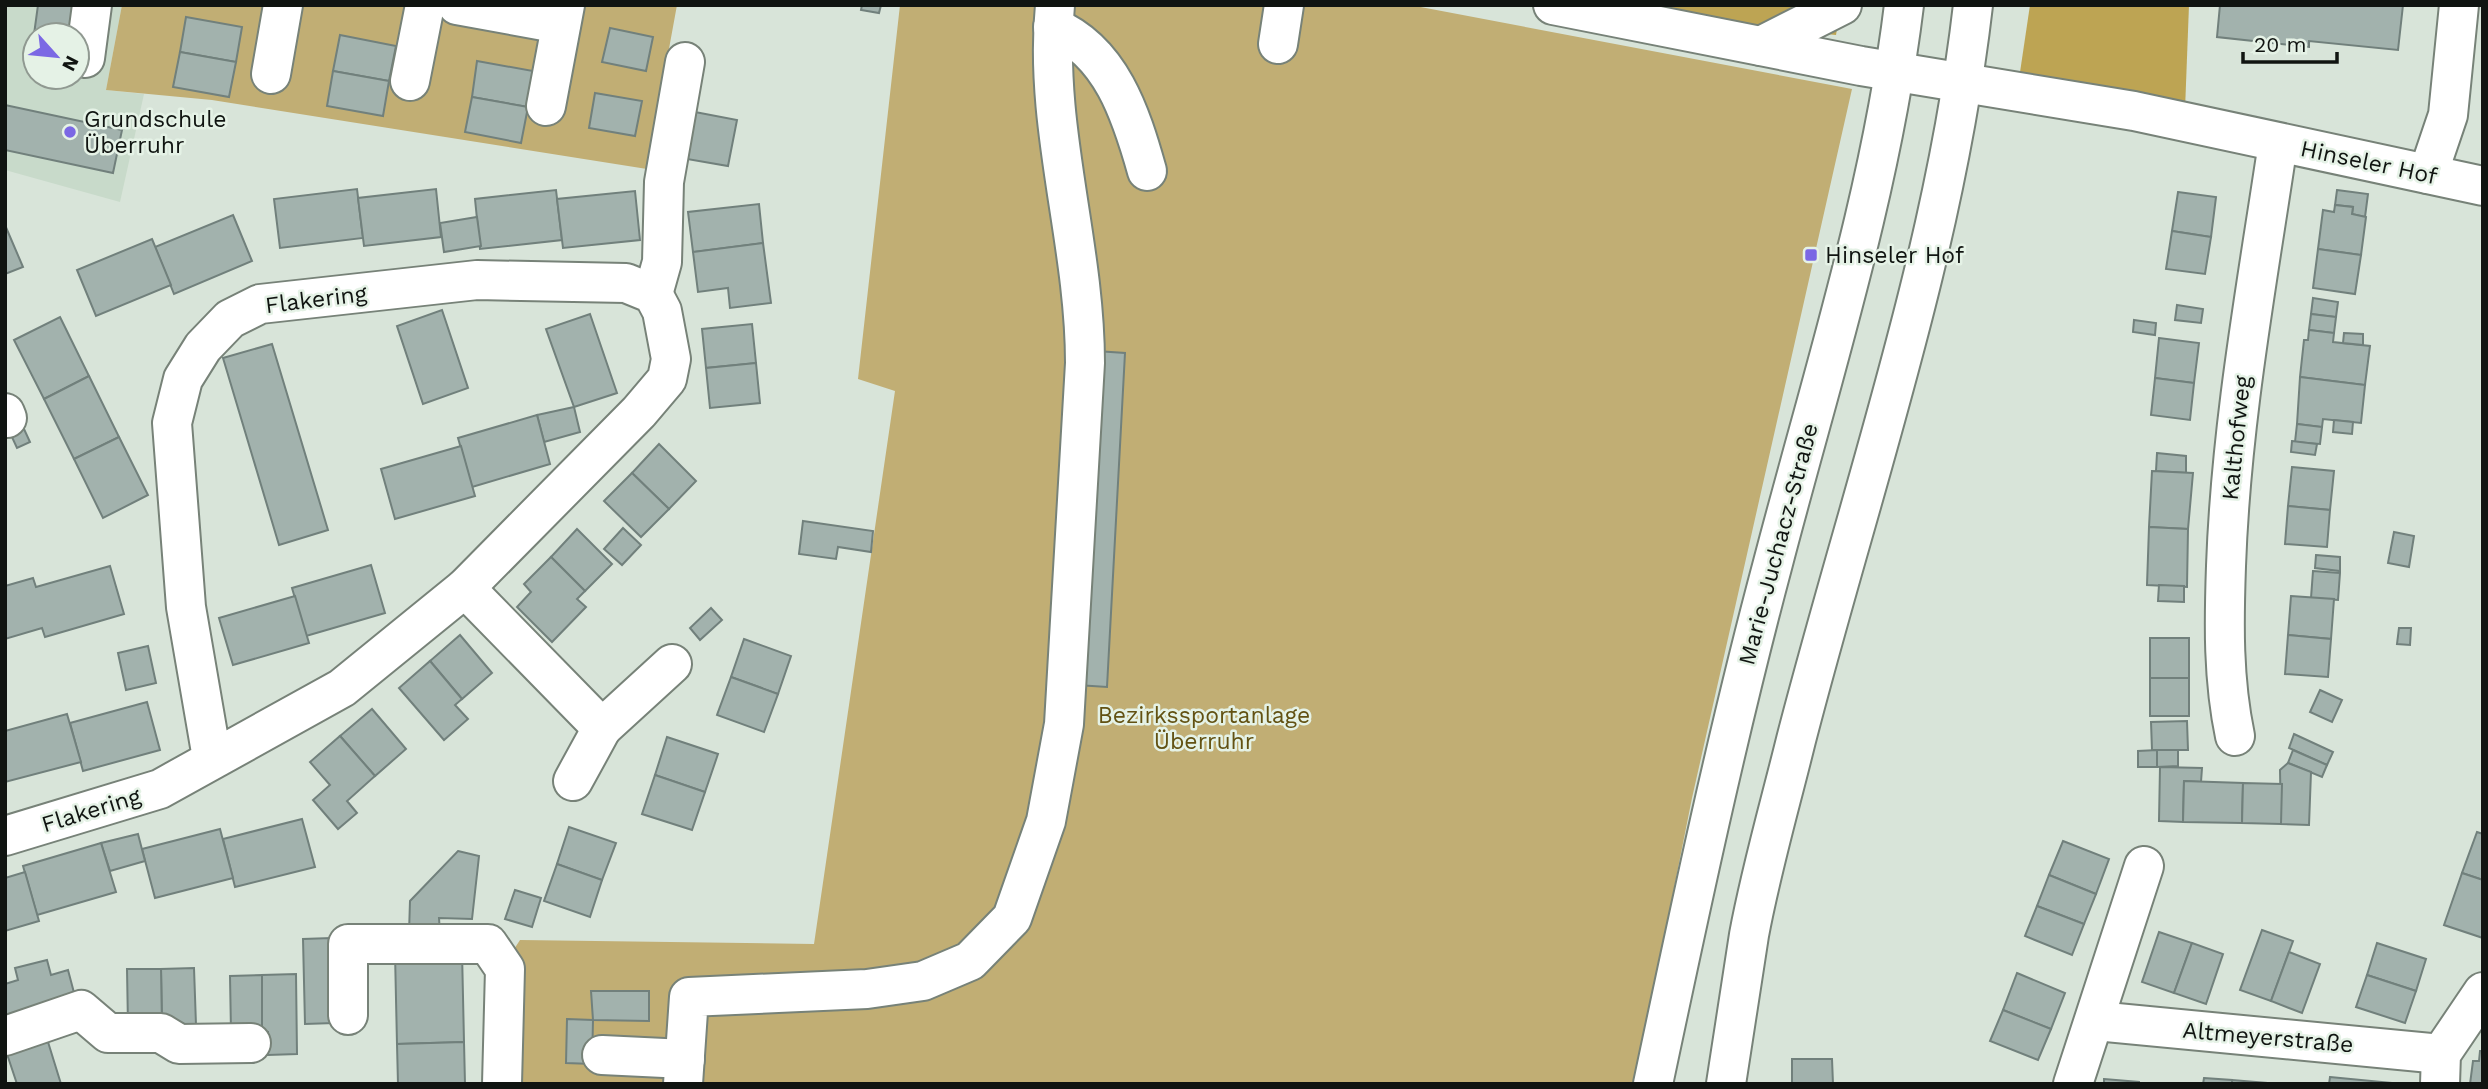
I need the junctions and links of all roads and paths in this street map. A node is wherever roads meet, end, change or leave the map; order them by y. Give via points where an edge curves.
1 (283, 5) edge
2 (425, 5) edge
3 (457, 5) edge
4 (1284, 5) edge
5 (1553, 5) edge
6 (1842, 5) edge
7 (1904, 5) edge
8 (1973, 5) edge
9 (2459, 5) edge
10 (563, 14) edge
11 (1662, 15) edge
12 (1054, 16) edge
13 (1278, 44) dead end
14 (1761, 46) junction
15 (685, 62) dead end
16 (1896, 72) junction
17 (271, 74) dead end
18 (410, 81) dead end
19 (1964, 85) junction
20 (546, 106) dead end
21 (2278, 143) junction
22 (1147, 171) dead end
23 (2428, 174) junction
24 (2483, 186) edge
25 (653, 294) junction
26 (465, 588) junction
27 (672, 664) dead end
28 (603, 728) junction
29 (2235, 736) dead end
30 (212, 758) junction
31 (573, 781) dead end
32 (5, 836) edge
33 (2144, 866) dead end
34 (2483, 992) edge
35 (348, 1015) dead end
36 (2096, 1021) junction
37 (5, 1036) edge
38 (251, 1043) dead end
39 (602, 1055) dead end
40 (2440, 1069) edge
41 (684, 1071) edge
42 (502, 1084) edge
43 (1653, 1084) edge
44 (1726, 1084) edge
45 (2073, 1084) edge

1 - 17 street
2 - 18 street
3 - 10 street
4 - 13 street
5 - 11 street, Hinseler Hof
6 - 14 street
7 - 16 street, Marie-Juchacz-Straße
8 - 19 street
9 - 23 street via 2448,115
10 - 20 street
11 - 14 street, Hinseler Hof
12 - 22 street via 1088,48 1115,83
12 - 41 street via 1055,112 1085,323 1085,363 1064,723 1035,857 1012,918 970,961 923,981 867,989 689,997
14 - 16 street, Hinseler Hof
15 - 25 street via 664,182 662,262
16 - 19 street, Hinseler Hof
16 - 43 street, Marie-Juchacz-Straße via 1853,262 1730,725
19 - 21 street, Hinseler Hof via 2134,111
19 - 44 street via 1895,390 1796,740 1750,933
21 - 23 street, Hinseler Hof
21 - 29 street, Kalthofweg via 2241,378 2228,521 2224,629 2227,698
23 - 24 street, Hinseler Hof
25 - 26 street, Flakering via 662,311 671,359 667,379
25 - 30 street, Flakering via 626,283 477,280 260,304 230,319 203,347 183,379 172,423 186,607
26 - 28 street
26 - 30 street, Flakering via 342,688
27 - 28 street
28 - 31 street
30 - 32 street, Flakering via 160,789
33 - 36 street
34 - 40 street, Altmeyerstraße
35 - 42 street via 348,944 488,944 505,969
36 - 40 street, Altmeyerstraße
36 - 45 street
37 - 38 street via 81,1010 108,1033 161,1033 179,1044
39 - 41 street

